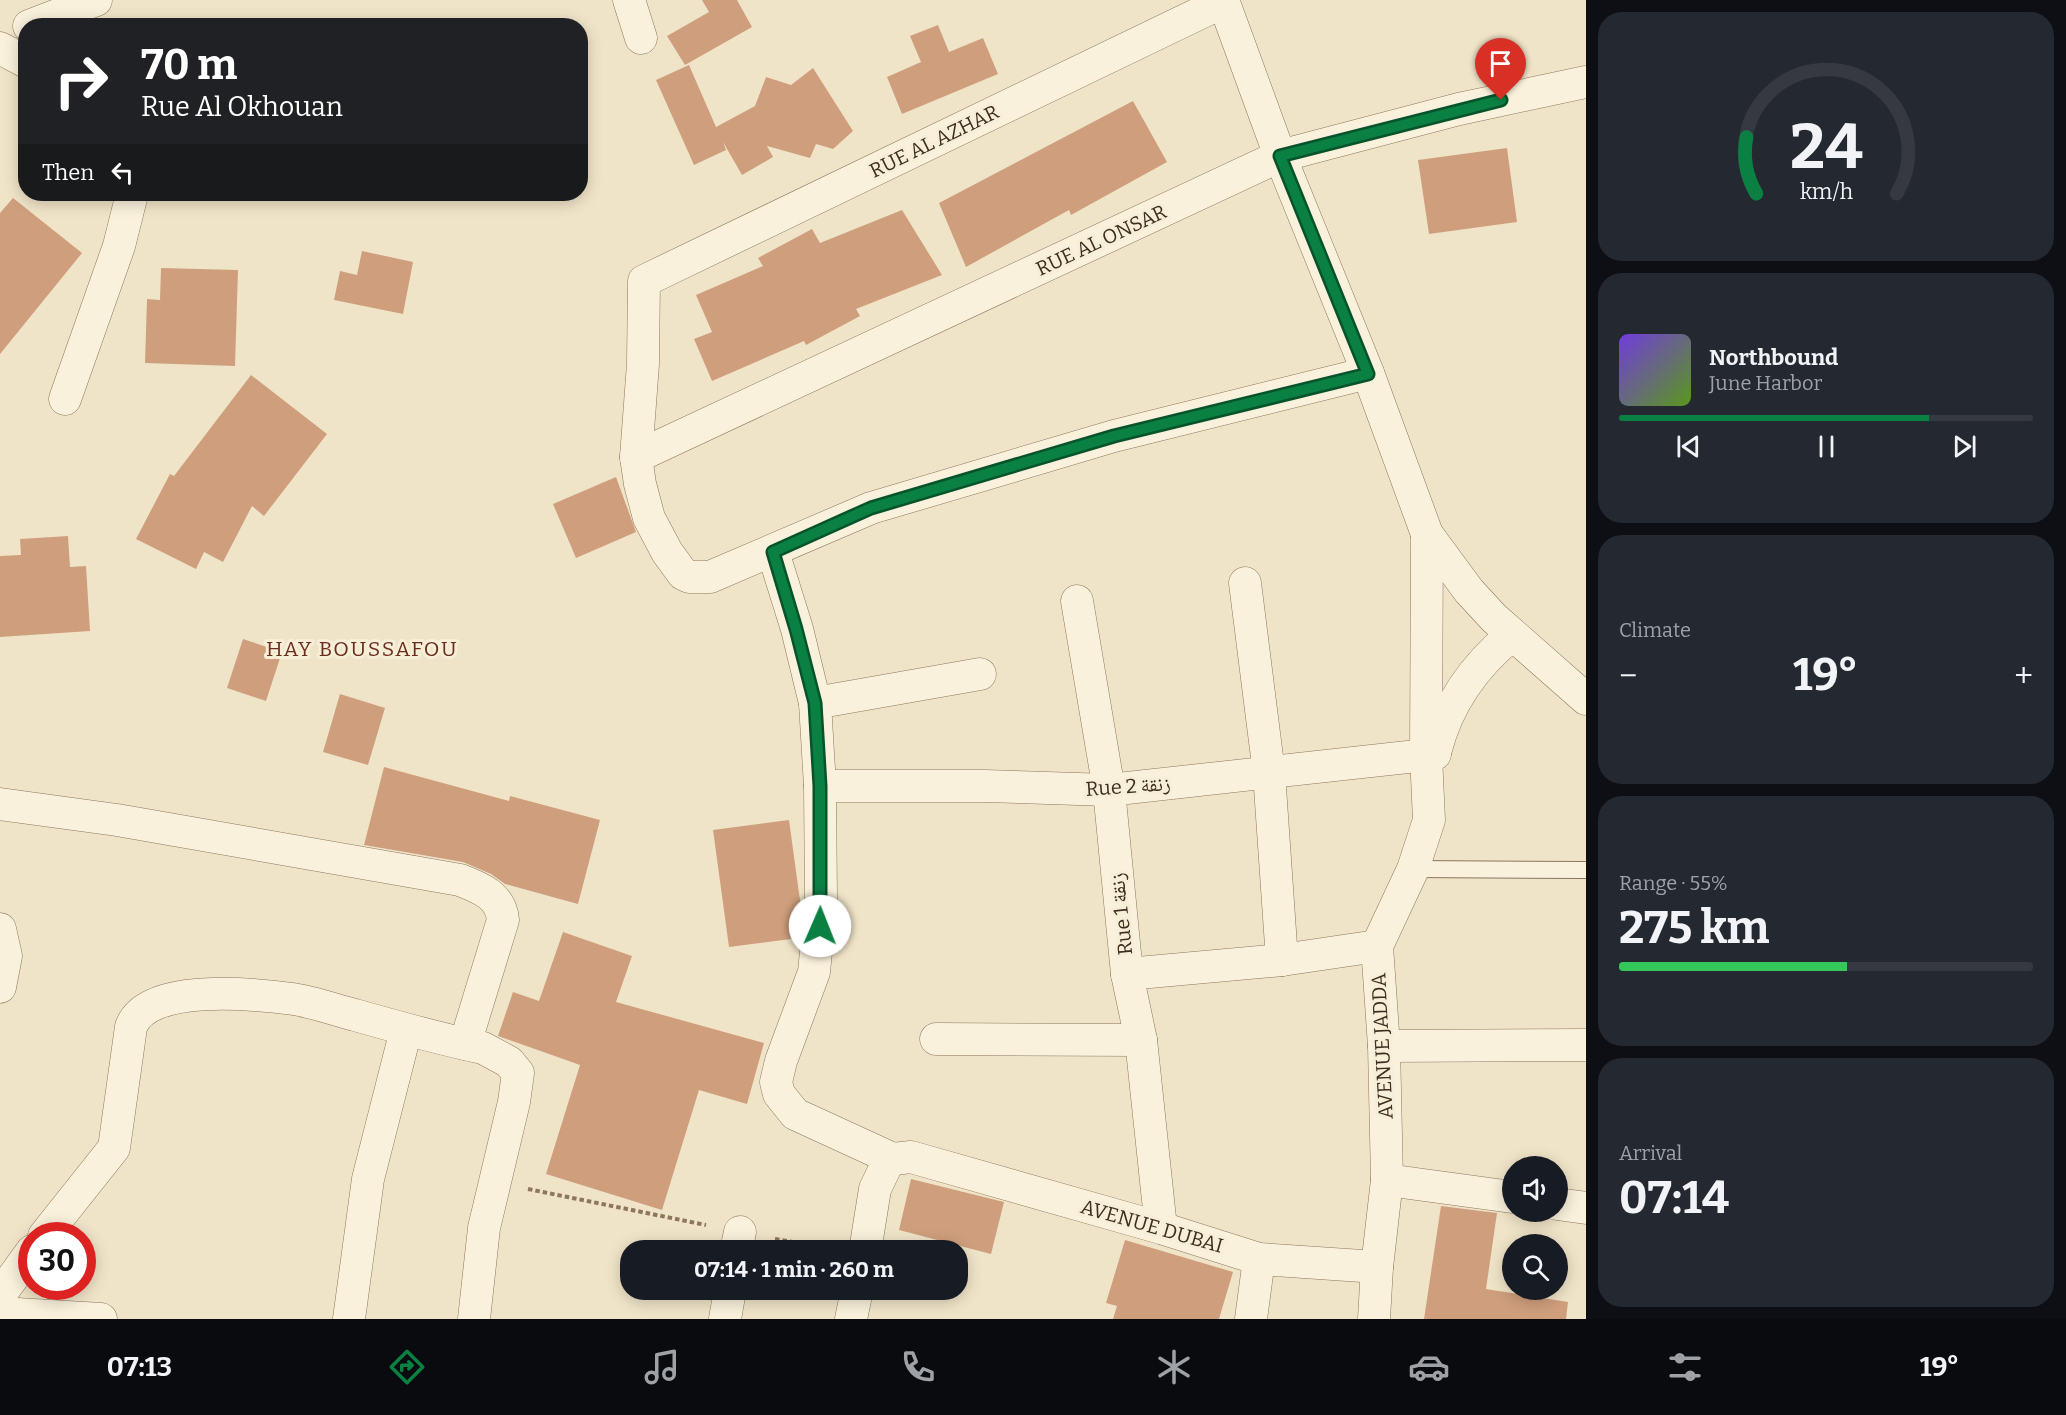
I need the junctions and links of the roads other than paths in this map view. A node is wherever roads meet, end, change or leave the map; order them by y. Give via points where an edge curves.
1 (96, 0) edge
2 (629, 0) edge
3 (1223, 1) edge
4 (48, 18) edge
5 (18, 30) edge
6 (0, 37) edge
7 (641, 38) dead end
8 (0, 48) edge
9 (18, 58) edge
10 (1586, 82) edge
11 (1280, 156) junction
12 (130, 201) edge
13 (1368, 374) junction
14 (64, 399) dead end
15 (636, 457) junction
16 (1427, 534) junction
17 (773, 552) junction
18 (1245, 583) dead end
19 (1077, 601) dead end
20 (1512, 635) junction
21 (980, 674) dead end
22 (1586, 699) edge
23 (815, 703) junction
24 (1430, 764) junction
25 (1269, 772) junction
26 (820, 786) junction
27 (1109, 790) junction
28 (0, 804) edge
29 (1413, 869) junction
30 (1586, 870) edge
31 (0, 929) edge
32 (1377, 946) junction
33 (1282, 960) junction
34 (1127, 974) junction
35 (0, 987) edge
36 (406, 1030) junction
37 (936, 1039) dead end
38 (1141, 1040) junction
39 (465, 1044) junction
40 (1586, 1045) edge
41 (1384, 1046) junction
42 (893, 1159) junction
43 (1387, 1180) junction
44 (1502, 1196) edge
45 (1568, 1206) edge
46 (1586, 1208) edge
47 (55, 1222) edge
48 (1161, 1228) junction
49 (867, 1240) edge
50 (1259, 1259) junction
51 (1377, 1267) junction
52 (18, 1270) edge
53 (0, 1295) edge
54 (728, 1300) edge
55 (855, 1300) edge
56 (0, 1313) edge
57 (101, 1319) edge
58 (349, 1319) edge
59 (474, 1319) edge
60 (724, 1319) edge
61 (851, 1319) edge
62 (1251, 1319) edge
63 (1374, 1319) edge

1 - 4 street
2 - 7 street
3 - 11 street
3 - 15 street, RUE AL AZHAR via 644,281
5 - 6 street
8 - 9 street
10 - 11 street, RUE AL ONSAR
11 - 13 street
11 - 15 street, RUE AL ONSAR
12 - 14 street via 119,246
13 - 16 street
13 - 17 street via 1114,436 871,508
15 - 17 street via 649,518 683,574 695,577 725,572
16 - 20 street via 1469,591
16 - 24 street, AVENUE JADDA
17 - 23 street
18 - 25 street
19 - 27 street, Rue 1 زنقة
20 - 22 street
20 - 24 street, AVENUE JADDA via 1486,657 1452,704
21 - 23 street
23 - 26 street
24 - 25 street, Rue 2 زنقة
24 - 29 street, AVENUE JADDA via 1429,820
25 - 27 street, Rue 2 زنقة
25 - 33 street
26 - 27 street, Rue 2 زنقة
26 - 42 street via 821,901 814,972 776,1082 779,1094 795,1114
27 - 34 street, Rue 1 زنقة
28 - 39 street via 117,820 460,880 480,888 498,903 503,920
29 - 30 lane
29 - 32 street, AVENUE JADDA
31 - 35 street via 6,956
32 - 33 street
32 - 41 street, AVENUE JADDA
33 - 34 street
34 - 38 street, Rue 1 زنقة
36 - 39 street
36 - 47 street via 295,999 255,995 209,994 171,999 142,1011 131,1028 114,1148
36 - 58 street via 368,1179
37 - 38 street
38 - 48 street, Rue 1 زنقة
39 - 59 street via 499,1055 518,1073 484,1228
40 - 41 street
41 - 43 street, AVENUE JADDA
42 - 48 street, AVENUE DUBAI via 931,1161
42 - 49 street via 878,1182
43 - 44 street
43 - 51 street, AVENUE JADDA
45 - 46 street
48 - 50 street, AVENUE DUBAI
50 - 51 street, AVENUE DUBAI
50 - 62 street
51 - 63 street, AVENUE JADDA
52 - 53 street
54 - 60 street
55 - 61 street
56 - 57 street

